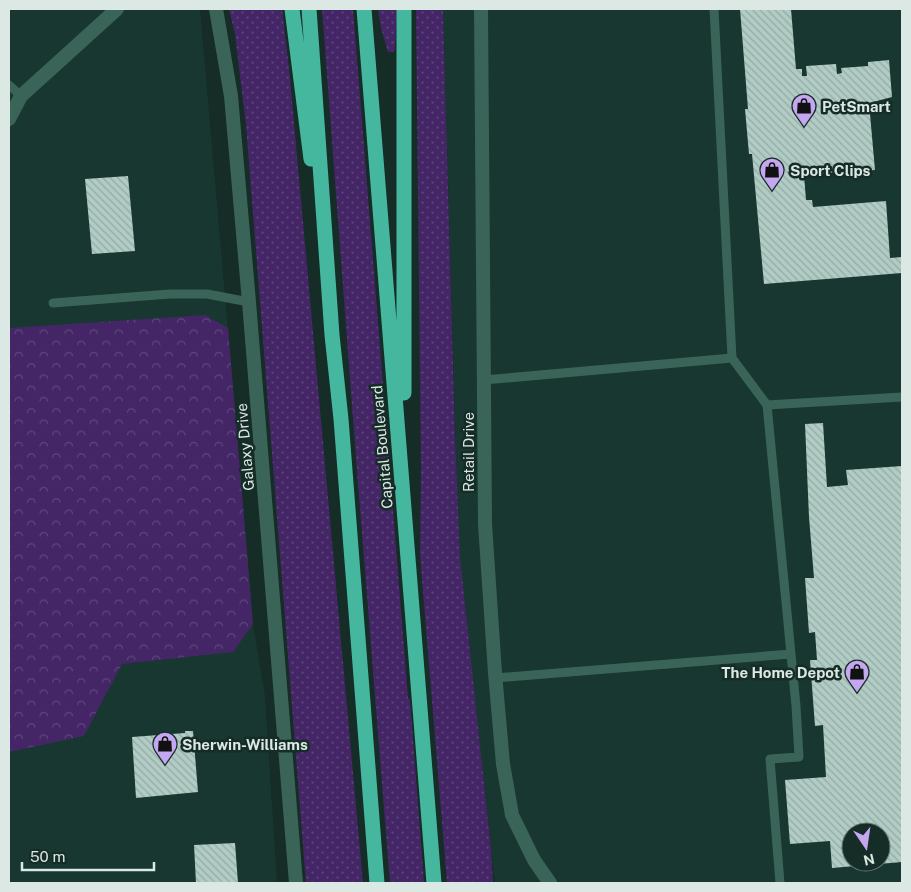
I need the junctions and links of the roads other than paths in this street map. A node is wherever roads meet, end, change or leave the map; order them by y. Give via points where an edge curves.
1 (116, 9) edge
2 (216, 9) edge
3 (292, 9) edge
4 (309, 9) edge
5 (364, 9) edge
6 (404, 9) edge
7 (481, 9) edge
8 (714, 9) edge
9 (9, 85) edge
10 (21, 96) junction
11 (9, 119) edge
12 (250, 302) junction
13 (53, 304) dead end
14 (332, 335) junction
15 (732, 358) junction
16 (484, 380) junction
17 (902, 397) edge
18 (767, 405) junction
19 (404, 500) junction
20 (791, 654) junction
21 (495, 678) junction
22 (296, 883) edge
23 (377, 883) edge
24 (434, 883) edge
25 (550, 883) edge
26 (780, 883) edge

1 - 10 street
2 - 12 street, Galaxy Drive via 231,96
3 - 14 highway
4 - 14 highway
5 - 19 highway, Capital Boulevard
6 - 19 highway
7 - 16 street, Retail Drive
8 - 15 lane
9 - 10 lane
10 - 11 street
12 - 13 lane via 207,294 170,294
12 - 22 street, Galaxy Drive
14 - 23 highway
15 - 16 lane
15 - 18 lane
16 - 21 street, Retail Drive via 485,524
17 - 18 lane
18 - 20 lane
19 - 24 highway, Capital Boulevard
20 - 21 lane
20 - 26 lane via 799,757 770,759
21 - 25 street, Retail Drive via 503,764 512,815 534,860

